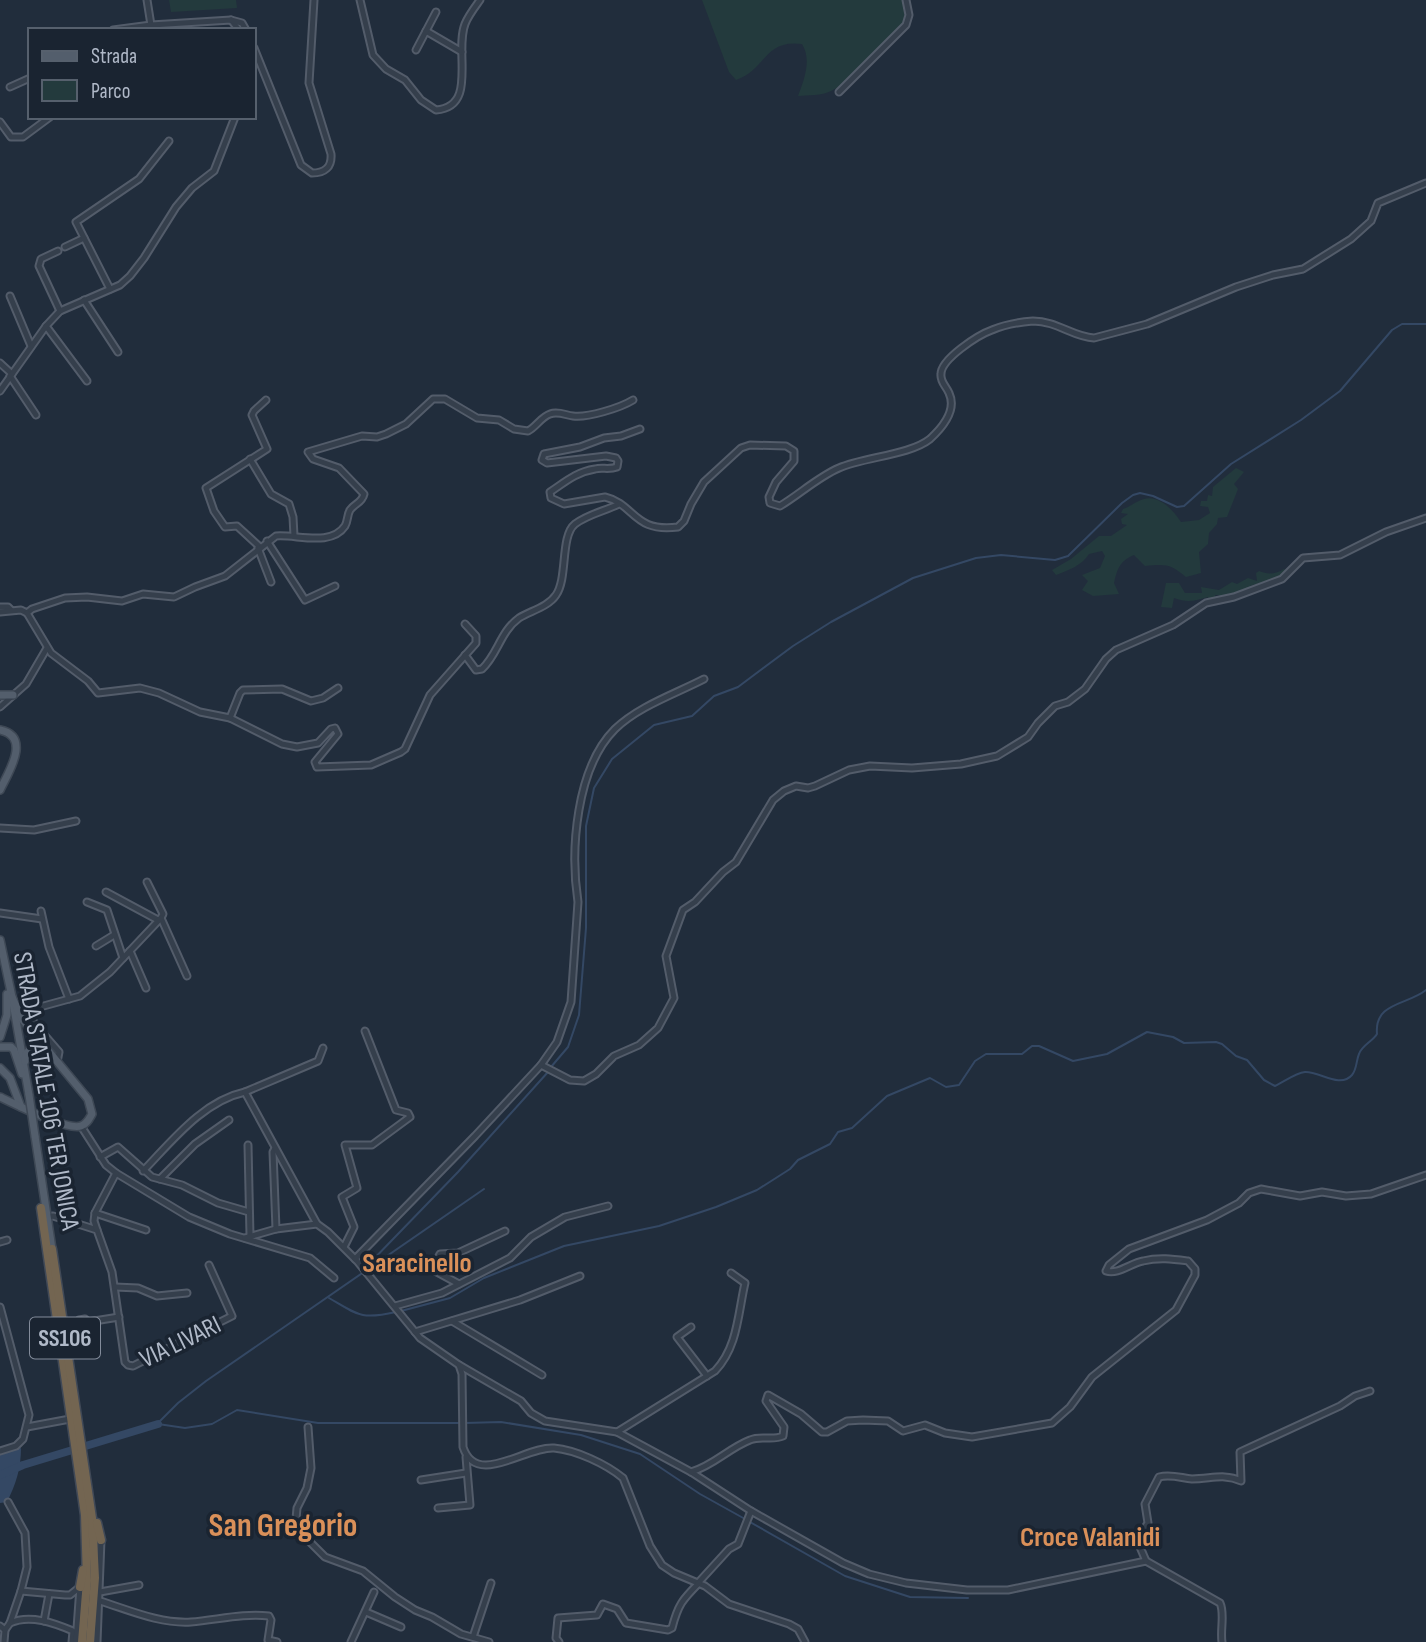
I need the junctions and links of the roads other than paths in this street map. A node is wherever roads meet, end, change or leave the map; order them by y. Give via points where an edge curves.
1 (147, 0) edge
2 (314, 0) edge
3 (360, 0) edge
4 (480, 0) edge
5 (906, 0) edge
6 (436, 12) dead end
7 (231, 20) junction
8 (151, 25) junction
9 (128, 28) edge
10 (237, 28) edge
11 (245, 28) edge
12 (426, 31) junction
13 (416, 50) dead end
14 (462, 52) junction
15 (256, 53) edge
16 (28, 79) edge
17 (10, 87) dead end
18 (839, 92) dead end
19 (47, 119) edge
20 (234, 119) edge
21 (0, 122) edge
22 (169, 141) dead end
23 (1426, 183) edge
24 (84, 238) junction
25 (65, 247) dead end
26 (58, 251) dead end
27 (110, 289) junction
28 (10, 296) dead end
29 (84, 300) junction
30 (60, 311) junction
31 (46, 326) junction
32 (30, 346) junction
33 (118, 352) dead end
34 (0, 363) edge
35 (11, 375) junction
36 (87, 381) dead end
37 (0, 391) edge
38 (266, 400) dead end
39 (632, 400) dead end
40 (36, 415) dead end
41 (640, 429) dead end
42 (250, 459) junction
43 (619, 504) junction
44 (1426, 518) edge
45 (294, 536) junction
46 (267, 541) junction
47 (259, 548) junction
48 (271, 582) dead end
49 (335, 586) dead end
50 (0, 607) edge
51 (11, 610) junction
52 (0, 612) edge
53 (27, 613) junction
54 (465, 624) dead end
55 (47, 648) junction
56 (464, 655) junction
57 (704, 679) dead end
58 (338, 688) dead end
59 (0, 695) edge
60 (13, 695) junction
61 (0, 707) edge
62 (230, 718) junction
63 (0, 730) edge
64 (0, 790) edge
65 (76, 821) dead end
66 (0, 828) edge
67 (147, 882) dead end
68 (106, 892) dead end
69 (87, 902) dead end
70 (41, 911) dead end
71 (0, 913) edge
72 (42, 919) junction
73 (160, 919) junction
74 (114, 935) junction
75 (0, 940) edge
76 (96, 946) dead end
77 (130, 951) junction
78 (123, 958) junction
79 (0, 964) edge
80 (187, 976) dead end
81 (146, 988) dead end
82 (10, 995) junction
83 (69, 999) junction
84 (365, 1031) dead end
85 (0, 1037) edge
86 (0, 1047) edge
87 (323, 1048) dead end
88 (46, 1049) junction
89 (57, 1062) junction
90 (541, 1065) junction
91 (0, 1068) edge
92 (23, 1072) junction
93 (12, 1087) junction
94 (245, 1092) junction
95 (0, 1098) edge
96 (9, 1101) junction
97 (21, 1107) junction
98 (229, 1120) dead end
99 (81, 1126) junction
100 (33, 1135) junction
101 (248, 1145) dead end
102 (275, 1148) junction
103 (100, 1157) junction
104 (143, 1171) junction
105 (116, 1173) junction
106 (1426, 1175) edge
107 (160, 1179) junction
108 (608, 1206) dead end
109 (41, 1208) joint
110 (249, 1212) junction
111 (95, 1213) junction
112 (47, 1217) junction
113 (317, 1224) junction
114 (276, 1229) junction
115 (97, 1230) junction
116 (146, 1230) dead end
117 (505, 1231) dead end
118 (248, 1237) junction
119 (344, 1247) junction
120 (50, 1250) junction
121 (356, 1260) junction
122 (209, 1265) dead end
123 (731, 1273) dead end
124 (580, 1276) dead end
125 (334, 1278) dead end
126 (459, 1284) junction
127 (115, 1287) junction
128 (187, 1293) dead end
129 (0, 1307) edge
130 (395, 1307) junction
131 (119, 1317) junction
132 (79, 1320) dead end
133 (452, 1321) junction
134 (691, 1327) dead end
135 (415, 1332) junction
136 (459, 1366) junction
137 (542, 1375) dead end
138 (707, 1376) junction
139 (1370, 1391) dead end
140 (74, 1424) junction
141 (27, 1427) junction
142 (308, 1427) dead end
143 (617, 1432) junction
144 (0, 1451) edge
145 (466, 1457) junction
146 (691, 1472) junction
147 (466, 1473) junction
148 (421, 1480) dead end
149 (84, 1484) junction
150 (89, 1493) junction
151 (8, 1502) dead end
152 (438, 1508) dead end
153 (751, 1511) junction
154 (101, 1540) joint
155 (88, 1547) junction
156 (1146, 1561) junction
157 (491, 1583) dead end
158 (699, 1583) junction
159 (139, 1585) dead end
160 (80, 1587) junction
161 (21, 1591) junction
162 (100, 1592) junction
163 (374, 1592) dead end
164 (49, 1594) junction
165 (65, 1595) junction
166 (100, 1601) junction
167 (79, 1604) junction
168 (366, 1612) junction
169 (44, 1621) junction
170 (10, 1623) junction
171 (2, 1628) edge
172 (401, 1628) dead end
173 (473, 1637) junction
174 (4, 1642) edge
175 (74, 1642) edge
176 (82, 1642) edge
177 (90, 1642) edge
178 (97, 1642) edge
179 (277, 1642) edge
180 (351, 1642) edge
181 (489, 1642) edge
182 (559, 1642) edge
183 (805, 1642) edge
184 (1222, 1642) edge

1 - 8 street
2 - 15 street via 309,83 331,154 330,166 324,171 312,173 301,165
3 - 14 street via 373,55 430,108 453,106 461,96
4 - 14 street via 464,24
5 - 18 street via 906,24
6 - 12 street
7 - 8 street
7 - 10 street
7 - 11 street
8 - 9 street
12 - 13 street
12 - 14 street
16 - 17 street
19 - 21 street via 23,137 11,137
20 - 27 street via 214,172 176,207 130,276
22 - 24 street via 139,179 76,222
23 - 43 street via 1378,203 1371,221 1351,239 1303,269 1236,287 1147,324 1094,338 1032,321 988,331 953,354 942,368 940,375 951,407 927,441 836,469 780,506 770,503 769,497 794,461 794,451 786,446 750,445 738,450 704,482 678,527 642,523
24 - 25 street
24 - 27 street
26 - 30 street via 41,259 39,266
27 - 29 street
28 - 32 street
29 - 30 street
29 - 33 street
30 - 31 street
31 - 32 street
31 - 36 street
32 - 35 street
34 - 35 street
35 - 37 street
35 - 40 street
38 - 42 street via 253,415 267,449
39 - 45 street via 575,417 548,414 528,431 477,418 445,399 433,399 406,424 386,434 308,452 313,459 339,468 363,491 363,498 335,535
41 - 43 street via 542,457 547,463 617,458 617,467 578,473 550,495 564,504 605,497
42 - 45 street via 271,494 289,504
42 - 47 street via 206,488 225,527 237,526
43 - 56 street via 573,525 555,597 511,626 482,669 477,670
44 - 90 street via 1340,555 1303,558 1282,579 1206,603 1173,625 1116,650 1085,689 1055,706 1028,737 997,756 912,768 870,766 815,786 790,787 774,800 736,862 683,910 667,956 674,998 658,1028 584,1081 570,1080
45 - 46 street via 279,535
46 - 47 street
46 - 49 street via 305,600
47 - 48 street
47 - 53 street via 225,576 174,597 143,594 122,601 65,598
50 - 51 street
51 - 52 street
51 - 53 street
53 - 55 street
54 - 56 street via 477,639
55 - 60 street via 26,684
55 - 62 street via 98,693 140,688 200,712
56 - 62 street via 430,695 405,749 371,765 317,767 315,762 338,734 335,729 318,743 297,747
57 - 90 street via 617,727 594,760 577,824 572,1003 557,1042
58 - 62 street via 311,701 282,689 243,690
59 - 60 main road
60 - 61 street
63 - 64 main road via 12,737 17,757
65 - 66 street via 33,830
67 - 73 street via 163,914
68 - 73 street
69 - 74 street via 107,910
70 - 72 street
71 - 72 street
72 - 83 street
73 - 77 street
73 - 80 street
74 - 76 street
74 - 78 street
75 - 82 main road, STRADA STATALE 106 TER JONICA
77 - 78 street
77 - 81 street
78 - 83 street via 80,996
79 - 82 main road, STRADA STATALE 106 TER JONICA
82 - 85 main road
82 - 88 main road
82 - 92 main road, STRADA STATALE 106 TER JONICA
83 - 89 street via 40,1007 33,1017 59,1052
84 - 119 street via 396,1110 410,1117 372,1145 345,1145 356,1188 342,1197 354,1227
86 - 92 main road via 14,1050
87 - 94 street via 318,1061
88 - 89 main road
88 - 92 main road via 32,1047
89 - 99 main road via 92,1106 89,1120
90 - 121 street
91 - 93 main road
92 - 100 main road, STRADA STATALE 106 TER JONICA, bridge
93 - 95 main road
93 - 96 main road
93 - 97 main road
94 - 102 street
94 - 104 street via 218,1101
95 - 96 main road
96 - 97 main road
97 - 99 main road
98 - 107 street via 195,1144
99 - 103 street
100 - 109 main road, STRADA STATALE 106 TER JONICA
100 - 112 main road, STRADA STATALE 106 TER JONICA
101 - 110 street
102 - 113 street
102 - 114 street
103 - 104 street via 118,1147
103 - 105 street
104 - 107 street
105 - 111 street
105 - 118 street via 189,1217
106 - 146 street via 1371,1194 1300,1196 1261,1189 1207,1220 1129,1249 1106,1271 1113,1273 1163,1258 1188,1261 1195,1275 1176,1310 1092,1377 1052,1423 972,1437 925,1425 903,1431 880,1420 847,1421 822,1432 768,1395 766,1401 784,1427 783,1436 752,1439
107 - 110 street
108 - 126 street via 565,1217 531,1237 510,1258
109 - 120 highway, STRADA STATALE 106 TER JONICA
110 - 118 street
111 - 115 street, VIA LIVARI
111 - 116 street
112 - 115 street
112 - 120 main road, STRADA STATALE 106 TER JONICA
113 - 114 street
113 - 119 street
114 - 118 street
115 - 127 street, VIA LIVARI
117 - 126 street via 458,1253 440,1254 435,1271
118 - 125 street via 310,1258
119 - 121 street
120 - 140 highway, SS106
121 - 130 street
122 - 131 street, VIA LIVARI via 232,1312 227,1319 133,1366 125,1362
123 - 138 street via 744,1283 735,1332 721,1364
124 - 133 street
126 - 130 street
127 - 128 street via 138,1288 157,1296
127 - 131 street, VIA LIVARI
129 - 141 street via 29,1415
130 - 135 street
131 - 132 street
133 - 135 street
133 - 137 street
134 - 138 street via 677,1337
135 - 136 street
136 - 143 street via 521,1401 545,1421
136 - 145 street
138 - 143 street
139 - 156 street via 1241,1451 1241,1481 1228,1476 1159,1477 1145,1504 1148,1523 1137,1540
140 - 141 street
140 - 149 highway, SS106
141 - 144 street via 16,1446
142 - 173 street via 311,1468 297,1508 299,1531 325,1557 363,1571 415,1610
143 - 146 street
145 - 147 street
145 - 158 street via 486,1466 551,1448 615,1472 623,1478 662,1565
146 - 153 street
147 - 148 street
147 - 152 street via 470,1505
149 - 150 highway, SS106
149 - 155 highway, SS106
150 - 154 highway
150 - 177 highway, SS106 via 94,1546
151 - 161 street via 25,1533 27,1567
153 - 156 street via 843,1563 906,1583 1008,1590
153 - 158 street via 738,1544
154 - 162 street
155 - 160 highway
155 - 176 highway, SS106
156 - 184 street via 1220,1603
157 - 173 street
158 - 182 street via 683,1598 668,1630 626,1623 617,1609 603,1604 597,1615 558,1618
158 - 183 street via 729,1604 798,1629
159 - 162 street
160 - 165 street
160 - 167 street
161 - 164 street
161 - 170 street
162 - 166 street
163 - 168 street
164 - 165 street
164 - 169 street
165 - 167 street
166 - 178 street
166 - 179 street via 164,1621 269,1616 268,1640
167 - 175 street
168 - 172 street
168 - 180 street
169 - 170 street
169 - 175 street via 73,1631
170 - 171 street
171 - 174 street
173 - 181 street

